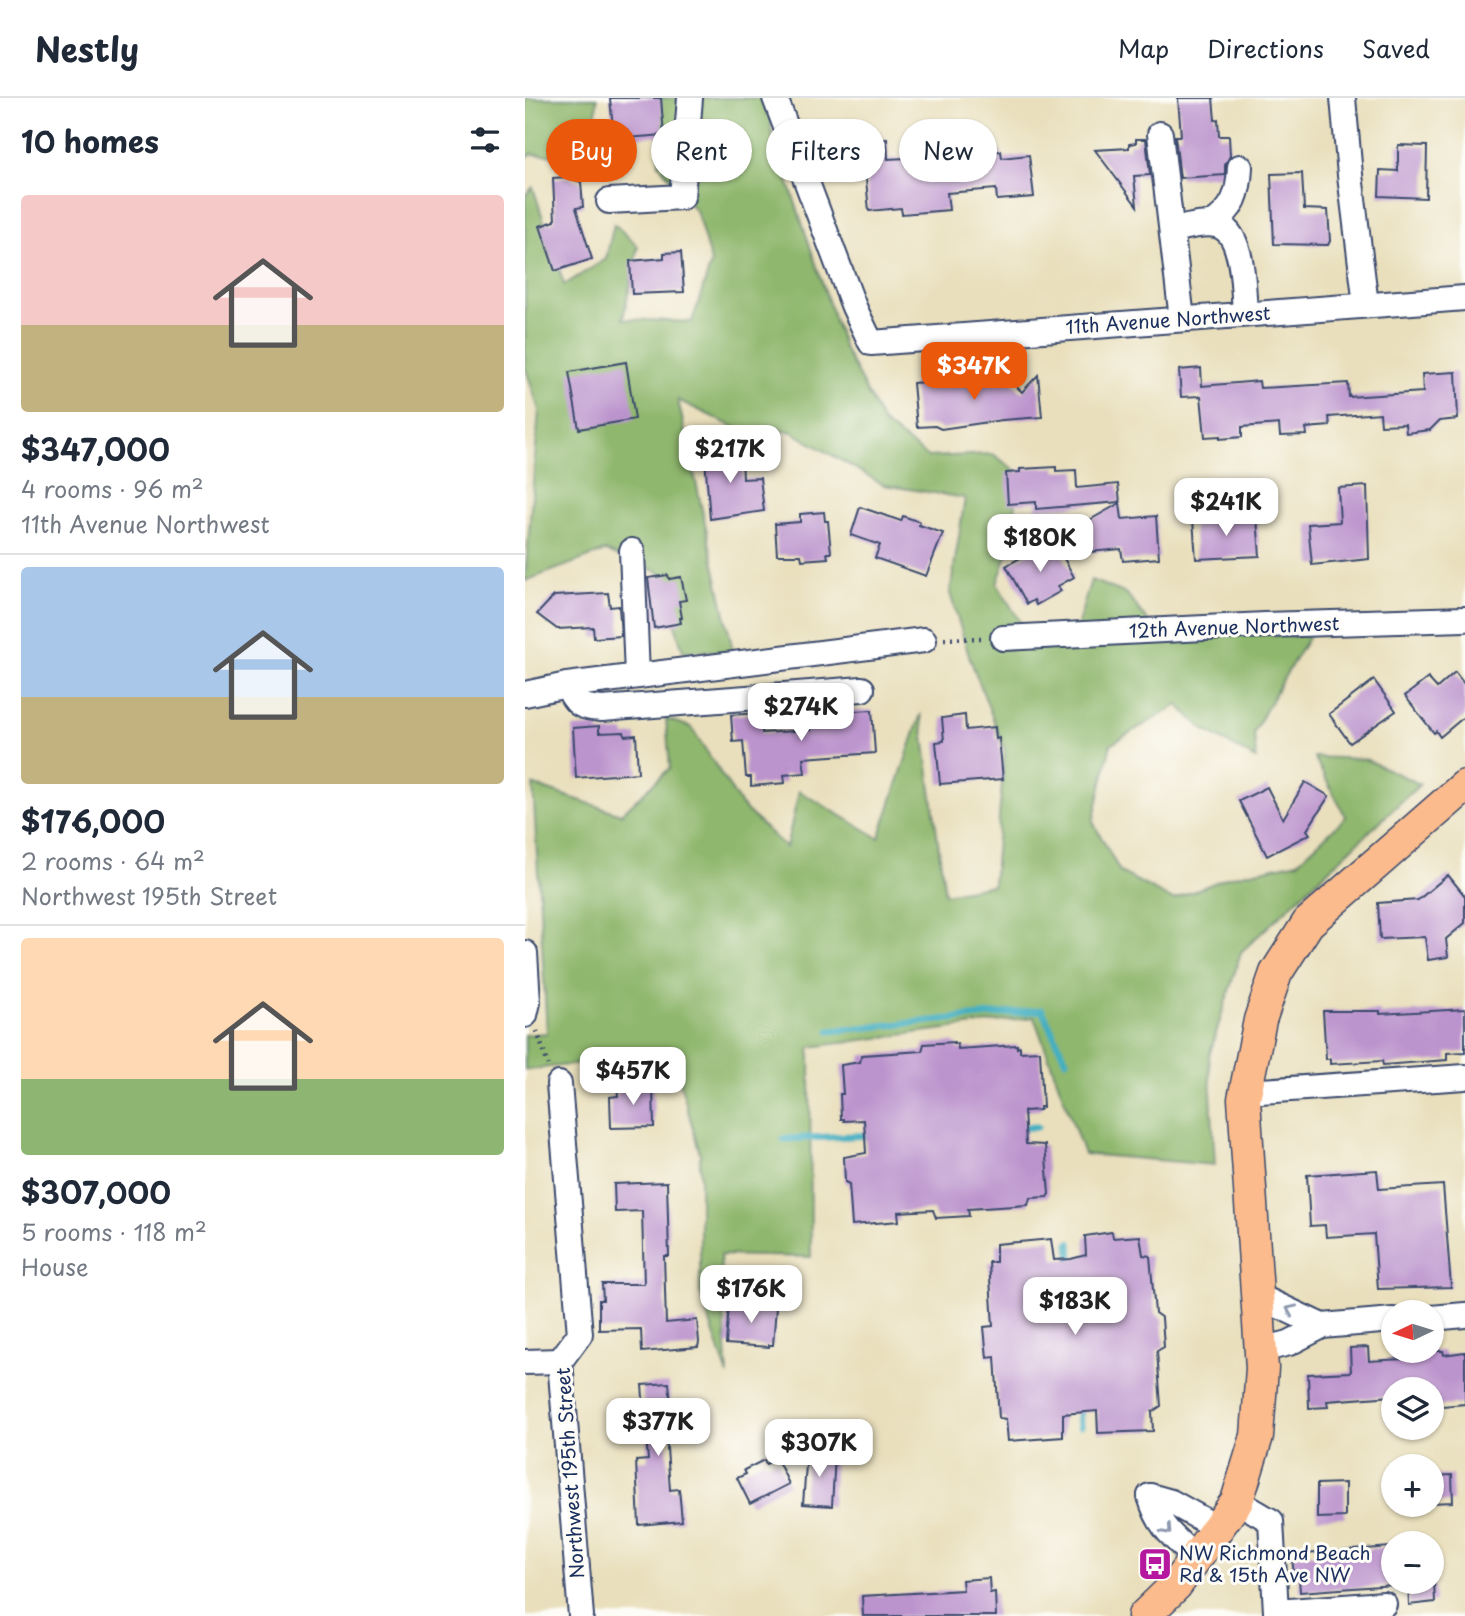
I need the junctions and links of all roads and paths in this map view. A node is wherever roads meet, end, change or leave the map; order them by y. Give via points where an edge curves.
1 (690, 98) edge
2 (775, 98) edge
3 (1343, 98) edge
4 (1160, 134) dead end
5 (1240, 167) dead end
6 (609, 201) dead end
7 (1211, 224) junction
8 (1172, 230) junction
9 (1465, 298) edge
10 (1366, 305) junction
11 (1245, 314) junction
12 (1182, 319) junction
13 (632, 551) dead end
14 (1465, 619) edge
15 (1003, 638) joint
16 (924, 639) joint
17 (637, 676) junction
18 (567, 685) junction
19 (862, 689) dead end
20 (525, 694) edge
21 (1465, 786) edge
22 (525, 953) edge
23 (525, 1014) edge
24 (1465, 1077) edge
25 (559, 1084) joint
26 (1246, 1092) junction
27 (1258, 1296) junction
28 (1465, 1315) edge
29 (1444, 1317) edge
30 (1381, 1321) edge
31 (1322, 1326) junction
32 (1261, 1350) junction
33 (560, 1361) junction
34 (525, 1362) edge
35 (1237, 1501) junction
36 (1217, 1528) junction
37 (1196, 1558) junction
38 (1384, 1604) dead end
39 (581, 1616) edge
40 (1144, 1616) edge

1 - 6 street via 683,197
2 - 12 street, 11th Avenue Northwest via 871,343
3 - 10 street
4 - 8 street
5 - 7 street via 1232,206
7 - 8 street
7 - 11 street via 1229,232 1239,253
8 - 12 street
9 - 10 street, 11th Avenue Northwest
10 - 11 street, 11th Avenue Northwest
11 - 12 street, 11th Avenue Northwest
13 - 17 street
14 - 15 street, 12th Avenue Northwest
15 - 16 path
16 - 17 street
17 - 18 street
18 - 19 street via 574,701 602,709
18 - 20 street
21 - 26 main road via 1308,923 1276,973 1260,1020
22 - 23 street
23 - 25 path via 539,1034 547,1064
24 - 26 street
25 - 33 street, Northwest 195th Street via 580,1334
26 - 27 main road
31 -> 27 street
27 - 32 main road
28 - 29 street
30 - 31 street
31 - 32 street via 1289,1343
32 - 35 main road via 1257,1436
33 - 34 street
33 - 39 street, Northwest 195th Street
35 - 36 main road
35 - 38 street via 1271,1521 1276,1612
36 - 37 main road
36 -> 37 street via 1171,1502 1150,1496 1156,1516
37 - 40 main road

